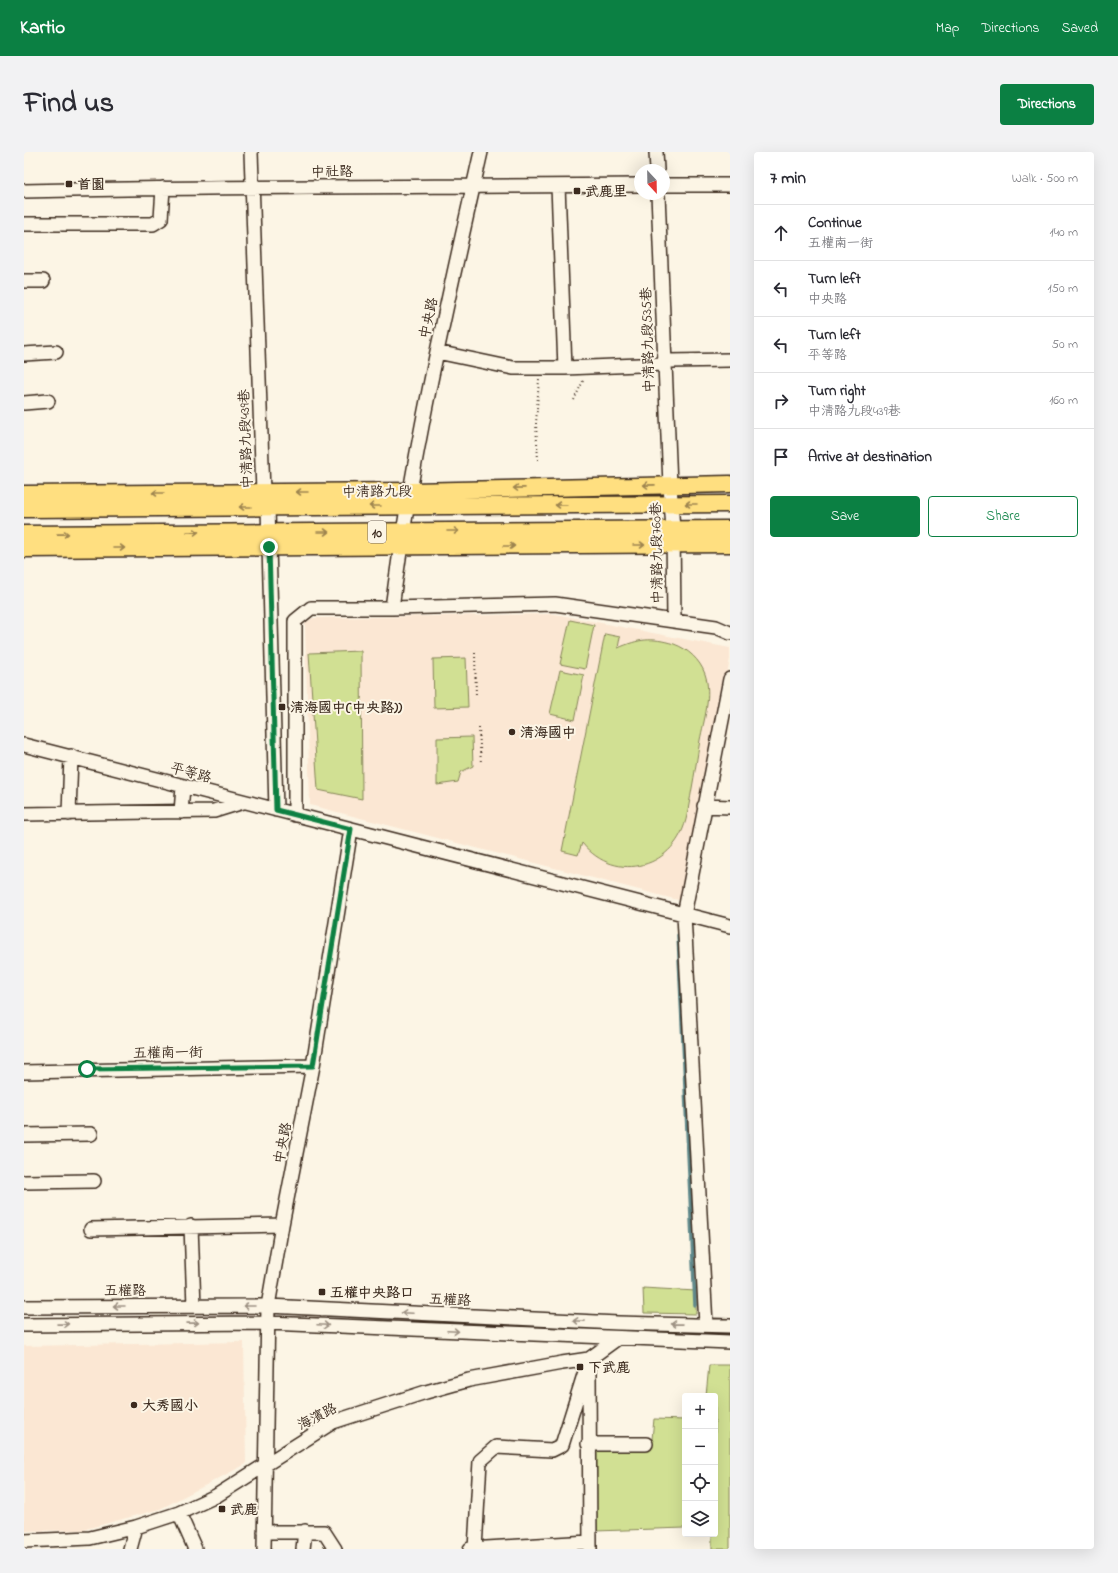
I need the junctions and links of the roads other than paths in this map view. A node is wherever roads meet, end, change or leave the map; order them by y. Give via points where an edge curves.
1 (251, 152) edge
2 (481, 152) edge
3 (656, 152) edge
4 (657, 164) edge
5 (634, 185) edge
6 (670, 185) edge
7 (730, 185) edge
8 (253, 186) junction
9 (558, 186) junction
10 (163, 188) junction
11 (473, 188) junction
12 (24, 191) edge
13 (658, 200) edge
14 (24, 224) edge
15 (24, 281) edge
16 (43, 281) dead end
17 (56, 352) dead end
18 (437, 352) junction
19 (24, 354) edge
20 (730, 360) edge
21 (664, 364) junction
22 (565, 368) junction
23 (48, 401) dead end
24 (24, 403) edge
25 (730, 484) edge
26 (670, 485) junction
27 (411, 491) junction
28 (24, 494) edge
29 (265, 499) junction
30 (672, 504) junction
31 (730, 504) edge
32 (407, 506) junction
33 (24, 509) edge
34 (730, 529) edge
35 (24, 534) edge
36 (673, 537) junction
37 (269, 539) junction
38 (401, 539) junction
39 (730, 544) edge
40 (24, 549) edge
41 (392, 608) junction
42 (674, 621) junction
43 (730, 633) edge
44 (730, 679) edge
45 (24, 744) edge
46 (71, 756) junction
47 (183, 787) junction
48 (243, 802) junction
49 (704, 806) junction
50 (730, 807) edge
51 (276, 810) junction
52 (181, 812) junction
53 (24, 814) edge
54 (69, 814) junction
55 (295, 815) junction
56 (351, 829) junction
57 (684, 915) junction
58 (730, 926) edge
59 (313, 1066) junction
60 (24, 1072) edge
61 (91, 1134) dead end
62 (24, 1135) edge
63 (94, 1181) dead end
64 (24, 1182) edge
65 (282, 1224) junction
66 (191, 1226) junction
67 (91, 1229) dead end
68 (194, 1306) junction
69 (268, 1306) junction
70 (24, 1307) edge
71 (268, 1323) junction
72 (618, 1323) junction
73 (24, 1325) edge
74 (706, 1325) junction
75 (730, 1326) edge
76 (618, 1338) junction
77 (730, 1342) edge
78 (589, 1360) junction
79 (588, 1444) junction
80 (646, 1444) dead end
81 (265, 1465) junction
82 (179, 1513) junction
83 (136, 1527) junction
84 (304, 1531) junction
85 (264, 1532) junction
86 (24, 1541) edge
87 (589, 1546) edge
88 (510, 1548) edge
89 (130, 1549) edge
90 (195, 1549) edge
91 (264, 1549) edge
92 (303, 1549) edge
93 (335, 1549) edge
94 (474, 1549) edge

1 - 8 street, 中清路九段439巷
2 - 11 street, 中央路
3 - 4 street
5 - 9 street, 中社路
6 - 7 street
8 - 10 street, 中社路
8 - 11 street, 中社路
8 - 29 street, 中清路九段439巷
9 - 11 street, 中社路
9 - 22 street
10 - 12 street, 中社路
10 - 14 street via 161,219 153,224
11 - 18 street, 中央路
13 - 21 street, 中清路九段535巷
15 - 16 street
17 - 19 street
18 - 22 street via 513,368
18 - 27 street, 中央路
20 - 21 street via 670,361
21 - 22 street
21 - 26 street, 中清路九段535巷
23 - 24 street
25 - 26 main road, 中清路九段
26 -> 27 main road, 中清路九段
26 - 30 street, 中清路九段760巷
27 -> 29 main road, 中清路九段
27 - 32 street, 中央路
29 -> 28 main road, 中清路九段
32 -> 29 main road, 中清路九段 / 10
29 -> 33 main road, 中清路九段 / 10
29 - 37 street, 中清路九段439巷
31 -> 30 main road, 中清路九段 / 10
30 -> 32 main road, 中清路九段 / 10
30 - 36 street, 中清路九段760巷
32 - 38 street, 中央路
34 - 36 main road
35 -> 37 main road
38 -> 36 main road
36 - 39 main road
36 - 42 street, 中清路九段760巷
37 -> 38 main road
40 -> 37 main road
37 - 51 street, 中清路九段439巷
38 - 41 street, 中央路
41 - 42 street via 555,604
41 - 55 street via 311,608 295,621
42 - 43 street via 716,627
44 - 49 street
45 - 46 street, 平等路
46 - 47 street, 平等路
46 - 54 street
47 - 48 street, 平等路
47 - 52 street
48 - 51 street, 平等路
48 - 52 street via 214,811
49 - 50 street
49 - 57 street
51 - 55 street, 平等路
52 - 54 street
53 - 54 street
55 - 56 street, 平等路
56 - 57 street, 平等路
56 - 59 street, 中央路
57 - 58 street, 平等路
57 - 74 street
59 - 60 street, 五權南一街
59 - 65 street, 中央路
61 - 62 street
63 - 64 street
65 - 66 street
65 - 69 street, 中央路
66 - 67 street
66 - 68 street
69 -> 68 street, 五權路
68 -> 70 street, 五權路
69 - 71 street, 中央路
72 -> 69 street, 五權路
73 -> 71 street
71 -> 76 street
71 - 81 street, 中央路
74 -> 72 street, 五權路
72 - 76 street
74 - 75 street, 五權路
76 - 77 street
76 - 78 street
78 - 79 street
78 - 81 street, 海濱路 via 469,1380 333,1422
78 - 94 street via 562,1445 552,1450 496,1447 480,1461
79 - 80 street
79 - 87 street
81 - 82 street, 海濱路 via 216,1496
81 - 85 street, 中央路
82 - 83 street, 海濱路
82 - 90 street
83 - 86 street, 海濱路 via 90,1538
83 - 89 street
84 - 85 street
84 - 92 street
84 - 93 street via 324,1532
85 - 91 street, 中央路
87 - 88 street
88 - 94 street

